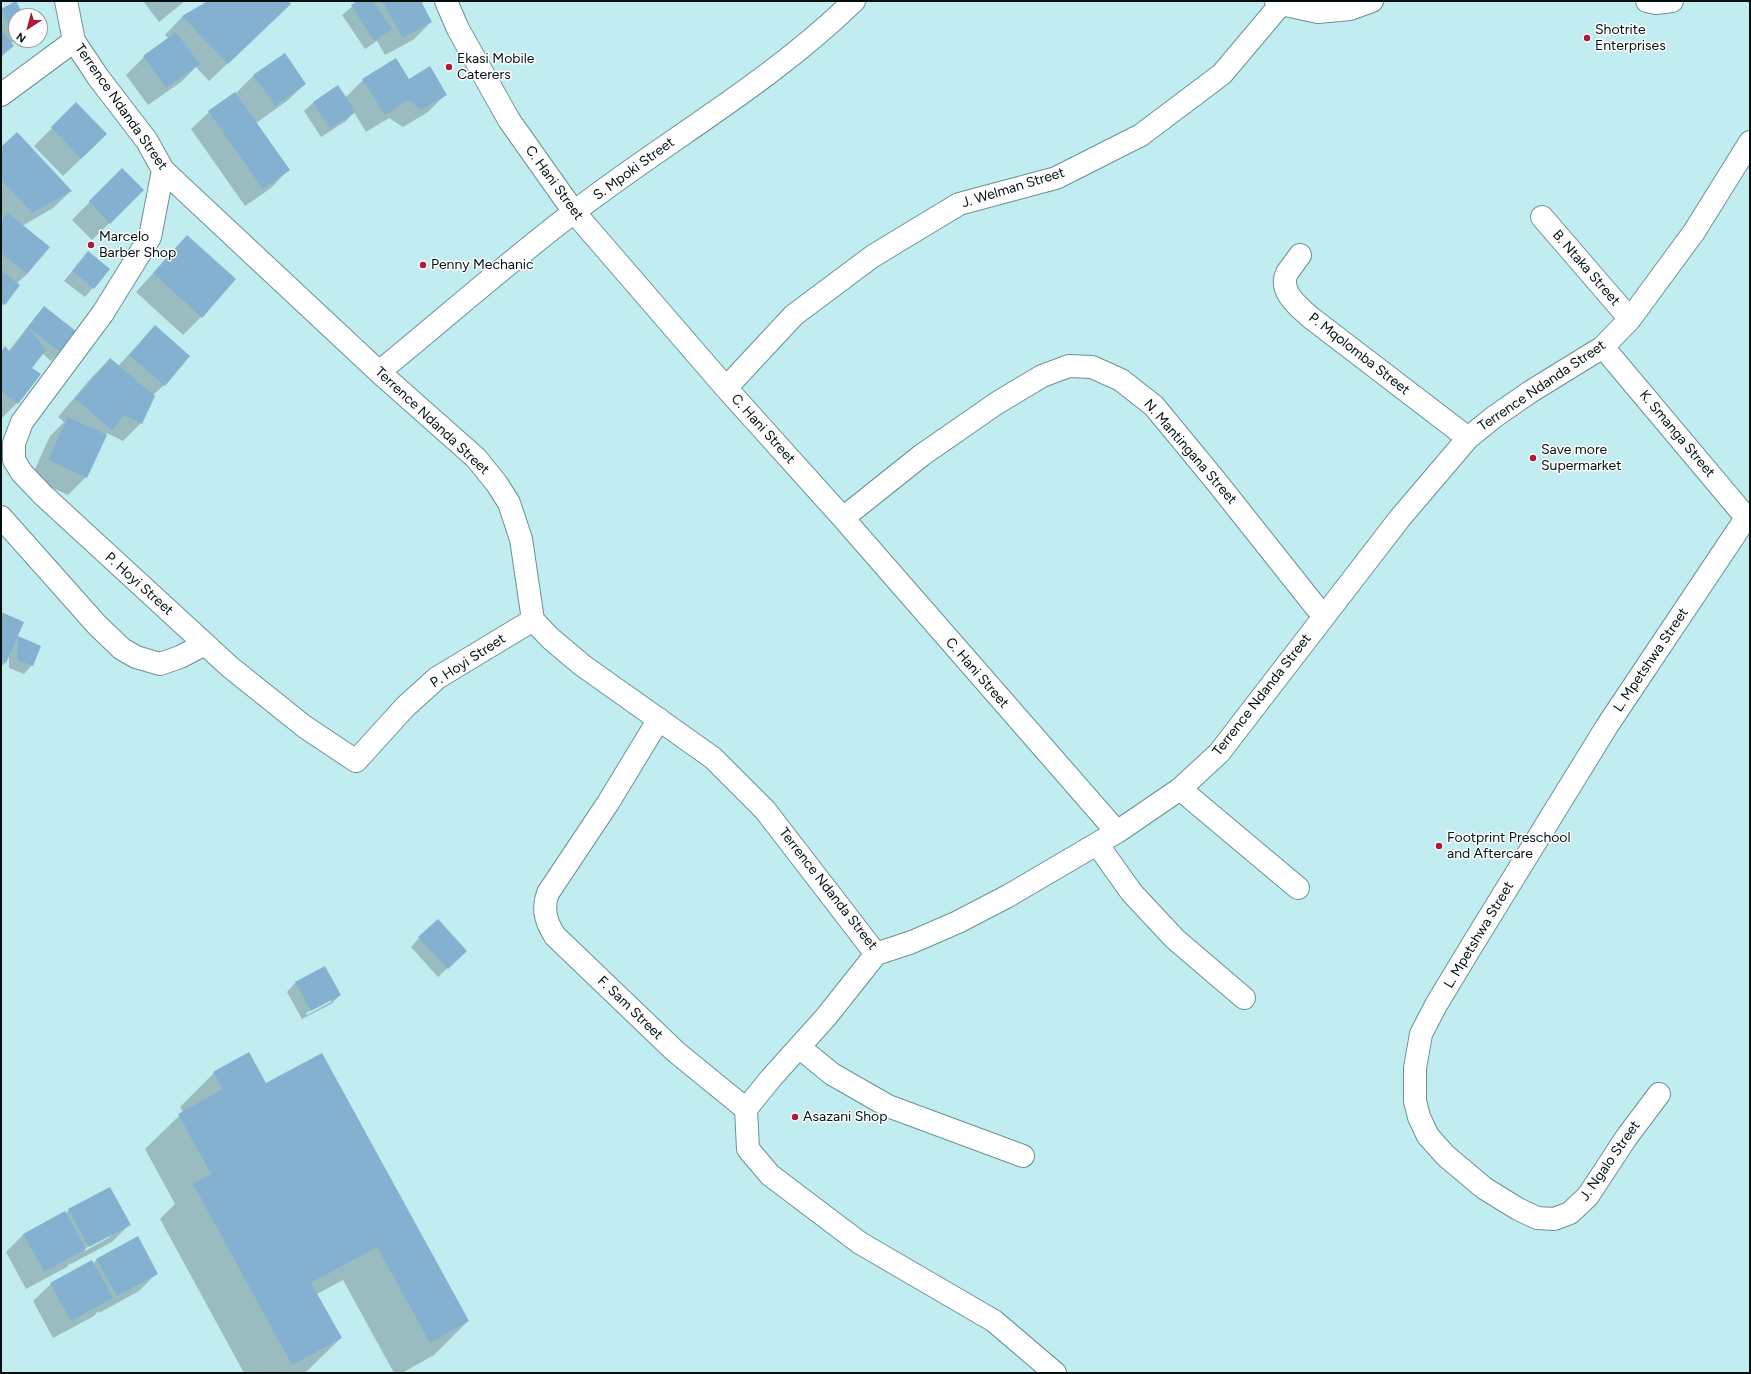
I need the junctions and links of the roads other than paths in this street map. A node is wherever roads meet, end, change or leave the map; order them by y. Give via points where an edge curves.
1 (66, 1) edge
2 (446, 1) edge
3 (854, 1) edge
4 (1372, 1) edge
5 (1647, 1) edge
6 (1672, 1) edge
7 (1278, 3) edge
8 (74, 41) junction
9 (1, 95) edge
10 (1747, 154) edge
11 (164, 170) junction
12 (574, 212) junction
13 (1542, 217) dead end
14 (1300, 255) dead end
15 (1630, 319) junction
16 (1604, 346) junction
17 (379, 372) junction
18 (726, 388) junction
19 (1468, 438) junction
20 (1, 518) edge
21 (843, 518) junction
22 (1748, 520) edge
23 (1323, 616) junction
24 (533, 620) junction
25 (205, 644) junction
26 (659, 719) junction
27 (1180, 789) junction
28 (1117, 832) junction
29 (1097, 844) junction
30 (1298, 888) dead end
31 (876, 954) junction
32 (1244, 998) dead end
33 (799, 1047) junction
34 (1659, 1094) dead end
35 (746, 1109) junction
36 (1023, 1156) dead end
37 (1554, 1219) joint
38 (1055, 1373) edge

1 - 8 street, Terrence Ndanda Street
2 - 12 street, C. Hani Street via 458,29 509,120
3 - 12 street, S. Mpoki Street via 830,24 754,84
4 - 7 street via 1350,9 1318,12
5 - 6 street
7 - 18 street, J. Welman Street via 1222,74 1142,135 1056,178 959,204 873,256 794,315
8 - 9 street
8 - 11 street, Terrence Ndanda Street via 147,141
10 - 15 street, Terrence Ndanda Street
11 - 17 street, Terrence Ndanda Street
11 - 25 street, P. Hoyi Street via 150,237 103,313 22,422 14,443 14,460 22,473 43,495
12 - 17 street, S. Mpoki Street
12 - 18 street, C. Hani Street
13 - 15 street, B. Ntaka Street
14 - 19 street, P. Mqolomba Street via 1287,274 1285,285 1294,303 1310,318
15 - 16 street, Terrence Ndanda Street
16 - 19 street, Terrence Ndanda Street via 1530,392
16 - 22 street, K. Smanga Street
17 - 24 street, Terrence Ndanda Street via 476,458 498,484 509,503 521,538
18 - 21 street, C. Hani Street
19 - 23 street, Terrence Ndanda Street via 1400,518
20 - 25 street via 97,625 129,653 160,664
21 - 23 street, N. Mantingana Street via 922,455 997,403 1042,376 1069,366 1092,367 1121,380 1154,406
21 - 28 street, C. Hani Street
22 - 37 street, L. Mpetshwa Street via 1607,726 1467,953 1421,1034 1415,1068 1415,1101 1428,1136 1446,1156 1484,1188 1537,1218
23 - 27 street, Terrence Ndanda Street via 1219,753
24 - 25 street, P. Hoyi Street via 437,678 405,707 356,761 304,727
24 - 26 street, Terrence Ndanda Street via 582,666
26 - 31 street, Terrence Ndanda Street via 713,758 765,810
26 - 35 street, F. Sam Street via 608,803 548,893 545,915 549,927 564,946 676,1052
27 - 28 street, Terrence Ndanda Street
27 - 30 street
28 - 29 street, Terrence Ndanda Street
29 - 31 street, Terrence Ndanda Street via 958,922
29 - 32 street via 1132,893 1175,939
31 - 33 street
33 - 35 street
33 - 36 street via 832,1074 888,1106
34 - 37 street, J. Ngalo Street via 1588,1196 1570,1213
35 - 38 street via 748,1149 770,1175 860,1243 994,1321

